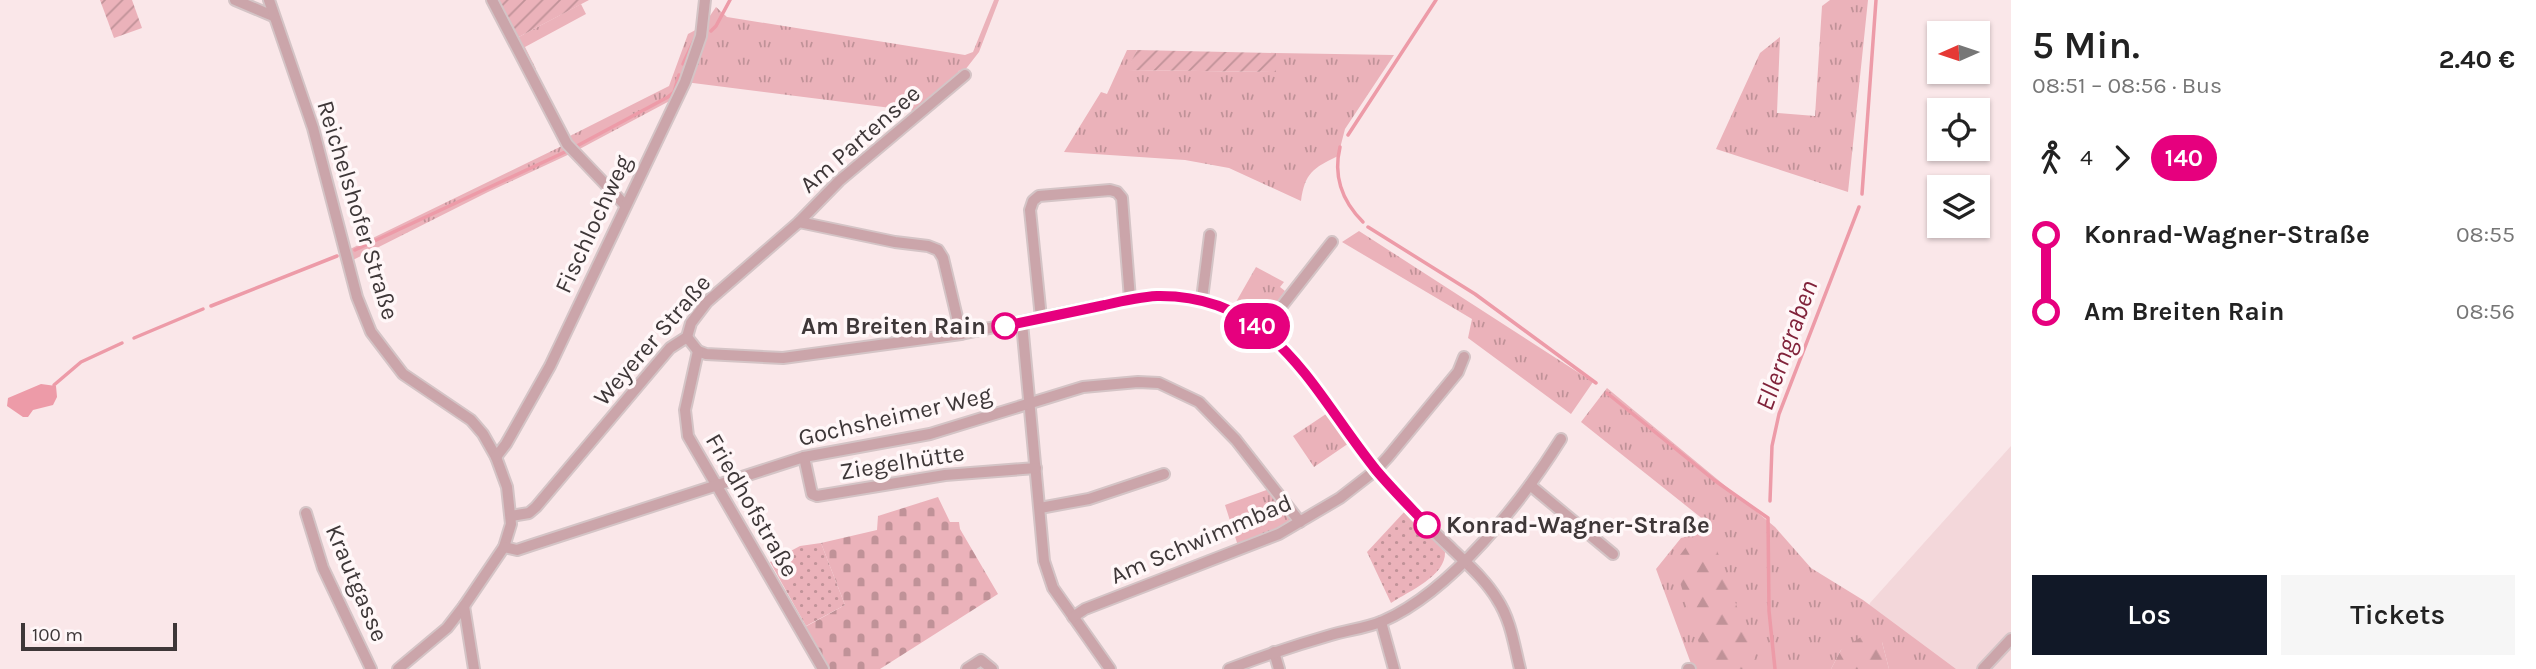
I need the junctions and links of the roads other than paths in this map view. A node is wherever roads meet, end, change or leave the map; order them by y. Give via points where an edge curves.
1 (235, 0) edge
2 (269, 0) edge
3 (492, 0) edge
4 (705, 0) edge
5 (273, 16) junction
6 (965, 75) dead end
7 (625, 205) junction
8 (799, 222) junction
9 (1210, 235) dead end
10 (1332, 242) dead end
11 (1130, 299) junction
12 (1202, 299) junction
13 (1041, 318) junction
14 (1022, 323) junction
15 (1263, 330) junction
16 (961, 334) junction
17 (687, 337) junction
18 (698, 351) junction
19 (1464, 357) dead end
20 (1031, 405) junction
21 (1561, 439) dead end
22 (496, 457) junction
23 (804, 457) junction
24 (1036, 468) junction
25 (1376, 470) junction
26 (1164, 474) dead end
27 (1530, 485) junction
28 (716, 486) junction
29 (1040, 508) junction
30 (306, 513) dead end
31 (511, 516) junction
32 (1300, 522) junction
33 (504, 547) junction
34 (1614, 554) dead end
35 (1464, 562) junction
36 (464, 606) junction
37 (1073, 617) junction
38 (1381, 622) junction
39 (2011, 639) edge
40 (1275, 652) junction
41 (371, 669) edge
42 (398, 669) edge
43 (474, 669) edge
44 (822, 669) edge
45 (967, 669) edge
46 (992, 669) edge
47 (1110, 669) edge
48 (1229, 669) edge
49 (1279, 669) edge
50 (1394, 669) edge
51 (1520, 669) edge
52 (1983, 669) edge

1 - 5 street
2 - 5 street, Reichelshofer Straße
3 - 7 street via 567,144
4 - 7 street, Fischlochweg via 701,36 684,82
5 - 22 street, Reichelshofer Straße via 313,128 357,297 371,332 403,374 471,420
6 - 8 street, Am Partensee via 839,181
7 - 22 street, Fischlochweg via 550,366
8 - 16 street, Am Partensee via 939,250
8 - 17 street, Weyerer Straße via 707,302
9 - 12 street
10 - 15 street
11 - 12 street
11 - 13 street
11 - 13 street via 1122,198 1117,192 1040,196 1030,210
12 - 15 street
13 - 14 street
14 - 16 street
14 - 20 street
15 - 25 street via 1312,381
16 - 18 street via 783,358
17 - 18 street
17 - 31 street, Weyerer Straße via 670,348 536,508
18 - 28 street, Friedhofstraße via 685,422
19 - 25 street, Am Schwimmbad via 1458,372
20 - 23 street, Gochsheimer Weg via 930,434
20 - 24 street
20 - 32 street, Gochsheimer Weg via 1083,387 1114,383 1159,383 1180,392 1199,402 1236,440
21 - 27 street
22 - 31 street, Reichelshofer Straße
23 - 24 street, Ziegelhütte via 817,496 945,475
23 - 28 street, Gochsheimer Weg
24 - 29 street
25 - 32 street, Am Schwimmbad
25 - 35 street
26 - 29 street via 1089,499
27 - 34 street
27 - 35 street
28 - 33 street, Gochsheimer Weg via 517,550
28 - 44 street, Friedhofstraße
29 - 37 street via 1044,561 1053,588
30 - 41 street, Krautgasse via 323,568
31 - 33 street, Reichelshofer Straße
32 - 37 street, Am Schwimmbad
33 - 36 street
35 - 38 street via 1442,584
35 - 51 street via 1483,580 1507,616
36 - 42 street via 447,628
36 - 43 street
37 - 47 street
38 - 40 street
38 - 50 street
39 - 52 street
40 - 48 street
40 - 49 street
45 - 46 street via 981,660

